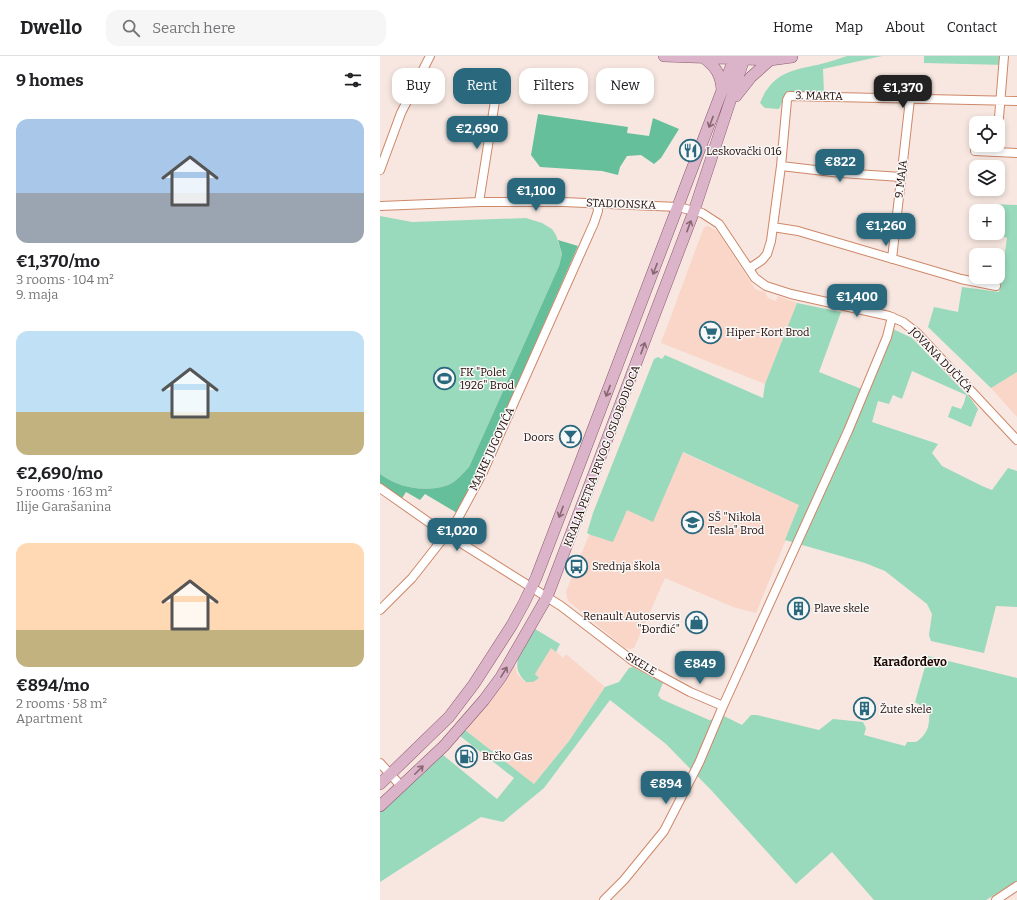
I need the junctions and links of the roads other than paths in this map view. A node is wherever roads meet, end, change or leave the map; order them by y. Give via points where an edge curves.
1 (430, 56) edge
2 (664, 56) edge
3 (718, 56) edge
4 (1004, 56) edge
5 (792, 57) dead end
6 (704, 58) junction
7 (740, 58) edge
8 (767, 58) edge
9 (722, 91) junction
10 (910, 99) junction
11 (1000, 101) junction
12 (1017, 102) edge
13 (495, 104) edge
14 (725, 116) junction
15 (999, 116) edge
16 (1005, 150) edge
17 (1017, 153) edge
18 (781, 166) junction
19 (380, 170) edge
20 (901, 177) junction
21 (479, 202) junction
22 (597, 203) junction
23 (380, 206) edge
24 (678, 207) junction
25 (694, 211) junction
26 (773, 227) junction
27 (892, 259) junction
28 (750, 268) junction
29 (996, 286) dead end
30 (892, 317) junction
31 (1017, 440) edge
32 (380, 488) edge
33 (447, 534) junction
34 (531, 587) junction
35 (547, 597) junction
36 (380, 610) edge
37 (723, 706) junction
38 (380, 763) edge
39 (391, 775) junction
40 (380, 784) edge
41 (402, 787) junction
42 (380, 806) edge
43 (1017, 886) edge
44 (604, 900) edge
45 (996, 900) edge

1 - 19 street via 401,113
2 - 6 main road
3 - 6 main road
4 - 11 street
5 - 8 main road
6 - 7 main road
6 - 9 main road via 716,68 721,79
7 - 8 main road
7 - 9 main road, KRALJA PETRA PRVOG OSLOBODIOCA
7 - 14 main road, KRALJA PETRA PRVOG OSLOBODIOCA
8 - 14 main road via 746,82
9 -> 24 main road, KRALJA PETRA PRVOG OSLOBODIOCA
10 - 11 street, 3. MARTA
10 - 18 street, 3. MARTA via 789,96
10 - 20 street, 9. MAJA
11 - 12 street, 3. MARTA
11 - 15 street
13 - 21 street
14 - 25 main road, KRALJA PETRA PRVOG OSLOBODIOCA
16 - 17 street
18 - 20 street
18 - 26 street
20 - 27 street, 9. MAJA
21 - 22 street, STADIONSKA
21 - 23 street, STADIONSKA
22 - 24 street, STADIONSKA
22 - 33 street, MAJKE JUGOVIĆA via 598,211 594,223 483,472
24 - 25 street, STADIONSKA
24 -> 34 main road, KRALJA PETRA PRVOG OSLOBODIOCA
25 - 28 street, JOVANA DUČIĆA via 708,216 719,224
35 -> 25 main road, KRALJA PETRA PRVOG OSLOBODIOCA
26 - 27 street via 798,231
26 - 28 street via 767,254
27 - 29 street via 961,279
28 - 30 street, JOVANA DUČIĆA via 760,283 774,290
30 - 31 street, JOVANA DUČIĆA via 918,333
30 - 37 street via 880,355
32 - 33 street, SKELE
33 - 34 street, SKELE
33 - 36 street, MAJKE JUGOVIĆA via 412,578
34 - 35 street, SKELE
34 - 39 main road, KRALJA PETRA PRVOG OSLOBODIOCA via 512,625 450,717
35 - 37 street, SKELE via 633,661 690,692
41 -> 35 main road, KRALJA PETRA PRVOG OSLOBODIOCA via 444,746 484,700 501,677
37 - 44 street via 699,762 664,831
38 - 39 street
39 - 40 main road, KRALJA PETRA PRVOG OSLOBODIOCA
39 - 41 street
41 - 42 main road, KRALJA PETRA PRVOG OSLOBODIOCA
43 - 45 street

